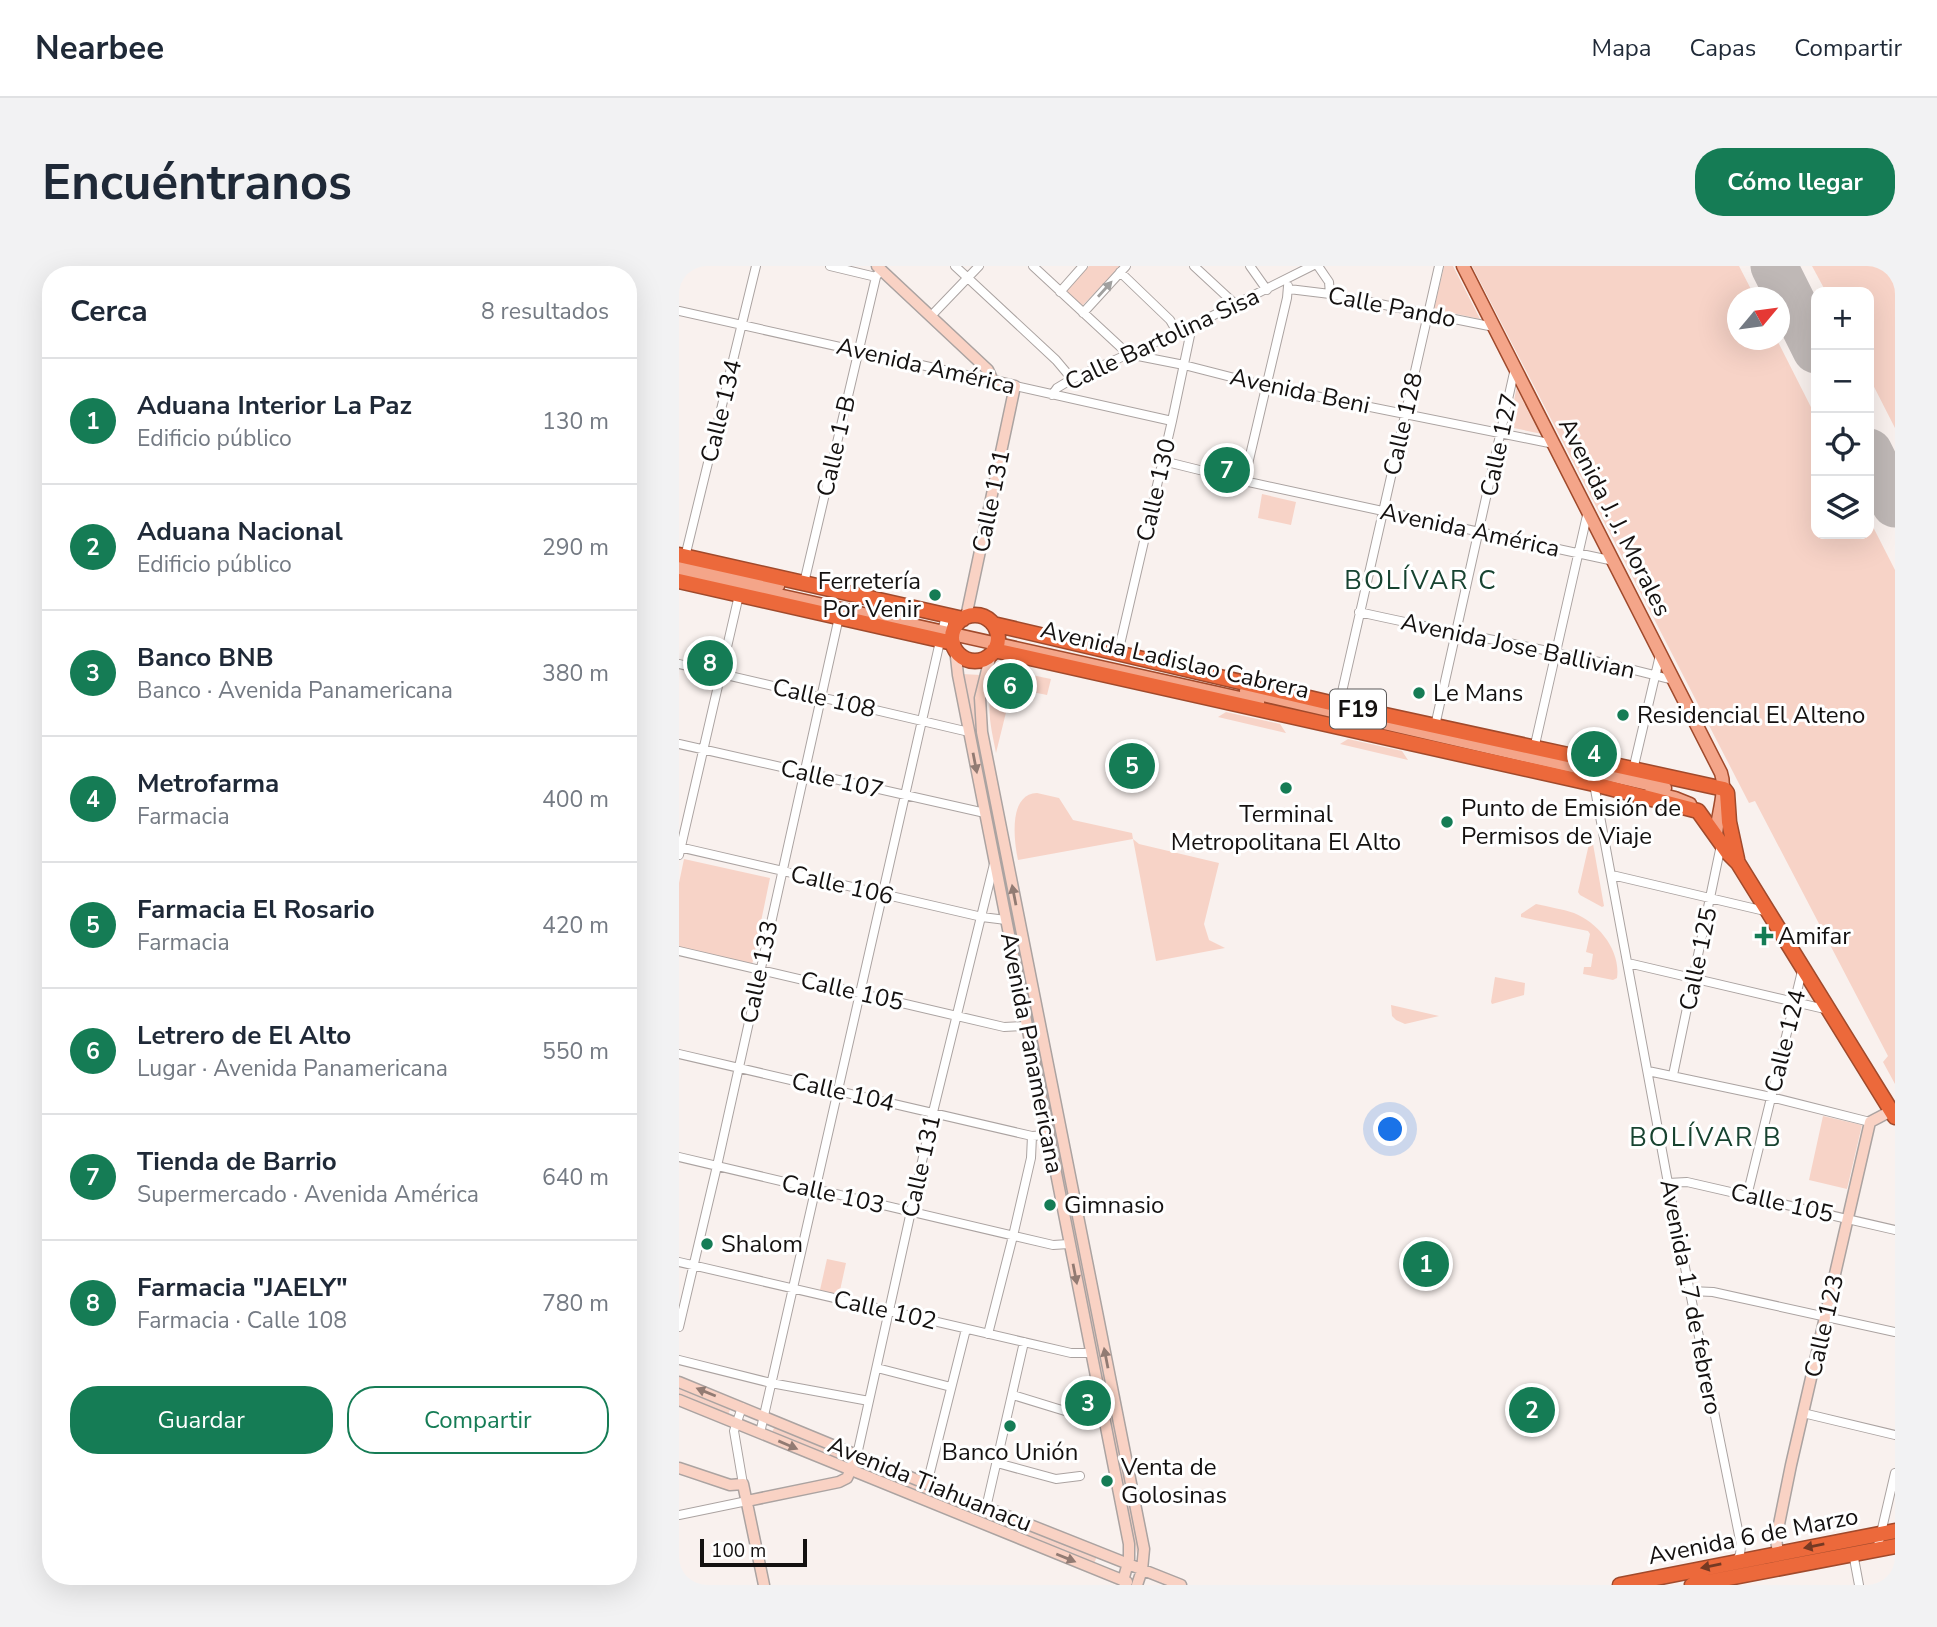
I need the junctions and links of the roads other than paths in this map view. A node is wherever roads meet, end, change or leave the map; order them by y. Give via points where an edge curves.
1 (756, 266) edge
2 (830, 266) edge
3 (955, 266) edge
4 (979, 266) edge
5 (1033, 266) edge
6 (1083, 266) edge
7 (1194, 266) edge
8 (1250, 266) edge
9 (1312, 266) edge
10 (1318, 266) edge
11 (1439, 266) edge
12 (1463, 266) edge
13 (1123, 269) edge
14 (878, 271) edge
15 (968, 278) junction
16 (1287, 285) junction
17 (1267, 290) junction
18 (1060, 292) junction
19 (1330, 294) junction
20 (1235, 304) junction
21 (679, 311) edge
22 (1083, 313) junction
23 (1429, 313) junction
24 (931, 316) junction
25 (742, 325) junction
26 (1192, 326) junction
27 (1494, 327) junction
28 (1177, 332) junction
29 (859, 351) junction
30 (1128, 354) junction
31 (1184, 365) junction
32 (1515, 368) junction
33 (1072, 379) junction
34 (993, 381) junction
35 (1015, 386) junction
36 (1266, 386) junction
37 (1052, 395) junction
38 (1406, 413) junction
39 (1172, 421) junction
40 (1502, 434) junction
41 (1554, 444) junction
42 (1163, 461) junction
43 (1244, 481) junction
44 (1588, 511) junction
45 (1384, 512) junction
46 (1480, 533) junction
47 (1578, 553) junction
48 (681, 559) edge
49 (1615, 561) junction
50 (679, 573) edge
51 (679, 581) edge
52 (804, 583) junction
53 (739, 595) junction
54 (1359, 612) junction
55 (839, 617) junction
56 (952, 630) junction
57 (1456, 634) junction
58 (995, 641) junction
59 (1556, 652) junction
60 (1661, 652) junction
61 (1118, 653) junction
62 (679, 664) edge
63 (721, 674) junction
64 (1655, 675) junction
65 (1676, 681) junction
66 (821, 698) junction
67 (1339, 705) junction
68 (922, 721) junction
69 (1435, 726) junction
70 (969, 732) junction
71 (679, 744) edge
72 (703, 750) junction
73 (1540, 750) junction
74 (1581, 758) junction
75 (1560, 762) junction
76 (1633, 770) junction
77 (804, 772) junction
78 (1594, 784) junction
79 (1724, 789) junction
80 (1675, 794) junction
81 (906, 795) junction
82 (1699, 811) junction
83 (985, 813) junction
84 (1001, 830) junction
85 (989, 832) junction
86 (1719, 839) junction
87 (680, 850) edge
88 (995, 861) junction
89 (1738, 863) junction
90 (782, 871) junction
91 (1612, 875) junction
92 (883, 895) junction
93 (1710, 898) junction
94 (1769, 912) junction
95 (982, 917) junction
96 (1006, 920) junction
97 (679, 951) edge
98 (1628, 963) junction
99 (1803, 967) junction
100 (760, 970) junction
101 (1693, 979) junction
102 (860, 993) junction
103 (1794, 1002) junction
104 (1829, 1010) junction
105 (956, 1015) junction
106 (1025, 1026) junction
107 (679, 1054) edge
108 (739, 1068) junction
109 (1648, 1071) junction
110 (1673, 1075) junction
111 (838, 1091) junction
112 (1771, 1097) junction
113 (933, 1112) junction
114 (1893, 1114) edge
115 (1870, 1122) junction
116 (1047, 1135) junction
117 (1032, 1136) junction
118 (679, 1157) edge
119 (717, 1166) junction
120 (1668, 1183) junction
121 (815, 1190) junction
122 (1747, 1196) junction
123 (910, 1212) junction
124 (1849, 1219) junction
125 (1895, 1230) edge
126 (1013, 1236) junction
127 (1069, 1244) junction
128 (679, 1262) edge
129 (694, 1265) junction
130 (793, 1288) junction
131 (1690, 1291) junction
132 (889, 1311) junction
133 (1826, 1317) junction
134 (679, 1327) edge
135 (966, 1329) junction
136 (1895, 1332) edge
137 (988, 1334) junction
138 (1024, 1342) junction
139 (1091, 1353) junction
140 (679, 1360) edge
141 (877, 1368) junction
142 (679, 1382) edge
143 (771, 1383) junction
144 (951, 1387) junction
145 (1013, 1395) junction
146 (679, 1400) edge
147 (869, 1401) junction
148 (743, 1407) junction
149 (1803, 1413) junction
150 (764, 1416) junction
151 (1103, 1416) junction
152 (736, 1424) junction
153 (760, 1433) junction
154 (1895, 1435) edge
155 (857, 1455) junction
156 (997, 1463) junction
157 (679, 1468) edge
158 (850, 1471) junction
159 (1895, 1474) edge
160 (1080, 1476) dead end
161 (743, 1484) junction
162 (927, 1484) junction
163 (747, 1501) junction
164 (986, 1508) junction
165 (679, 1515) edge
166 (1888, 1533) edge
167 (1895, 1546) edge
168 (1851, 1547) junction
169 (1877, 1550) junction
170 (1778, 1553) junction
171 (1736, 1562) junction
172 (1128, 1565) junction
173 (1142, 1570) junction
174 (1131, 1584) edge
175 (764, 1585) edge
176 (1181, 1585) edge
177 (1621, 1585) edge
178 (1692, 1585) edge
179 (1859, 1585) edge

1 - 25 street, Calle 134
2 - 14 street
3 - 15 street
4 - 15 street
5 - 18 street
6 - 18 street
7 - 20 street
8 - 17 street
9 - 16 street, Calle Bartolina Sisa
10 - 19 street via 1329,282
11 - 23 street, Calle 128
12 - 27 main road, Avenida J. J. Morales
22 -> 13 street
13 - 28 street
14 - 24 main road
14 - 29 street, Calle 1-B
15 - 24 street
15 - 33 street
16 - 17 street, Calle Bartolina Sisa
16 - 19 street, Calle Pando
16 - 36 street
17 - 20 street, Calle Bartolina Sisa
18 - 22 street
19 - 23 street, Calle Pando
20 - 26 street, Calle Bartolina Sisa
21 - 25 street, Avenida América
22 - 30 street
23 - 27 street, Calle Pando
23 - 38 street, Calle 128
24 - 34 main road via 988,370
25 - 29 street, Avenida América
25 - 48 street, Calle 134
26 - 28 street, Calle Bartolina Sisa
26 - 31 street, Calle 130
27 - 32 main road, Avenida J. J. Morales
28 - 30 street, Calle Bartolina Sisa
29 - 34 street, Avenida América
29 - 52 street, Calle 1-B
30 - 31 street, Avenida Beni
30 - 33 street, Calle Bartolina Sisa
31 - 36 street, Avenida Beni
31 - 39 street, Calle 130
32 - 40 street, Calle 127
32 - 41 main road, Avenida J. J. Morales
33 - 37 street, Calle Bartolina Sisa
34 - 35 main road, Avenida América
35 - 37 street, Avenida América
35 - 56 main road, Calle 131
36 - 38 street, Avenida Beni
36 - 43 street
37 - 39 street, Avenida América
38 - 40 street, Avenida Beni
38 - 45 street, Calle 128
39 - 42 street, Calle 130
40 - 41 street, Avenida Beni
40 - 46 street, Calle 127
41 - 44 main road, Avenida J. J. Morales
42 - 43 street, Avenida América
42 - 61 street, Calle 130
43 - 45 street, Avenida América
44 - 47 street
44 - 49 main road, Avenida J. J. Morales
45 - 46 street, Avenida América
45 - 54 street, Calle 128
46 - 47 street, Avenida América
46 - 57 street, Calle 127
47 - 49 street, Avenida América
47 - 59 street
48 - 52 highway, Avenida Ladislao Cabrera / F19
48 - 56 main road, Avenida Ladislao Cabrera / F19
49 - 60 main road, Avenida J. J. Morales
50 - 56 main road, Avenida Ladislao Cabrera / F19
51 - 53 highway, Avenida Ladislao Cabrera / F19
52 - 56 highway, Avenida Ladislao Cabrera / F19
53 - 55 highway, Avenida Ladislao Cabrera / F19
53 - 63 street
54 - 57 street, Avenida Jose Ballivian
54 - 67 street, Calle 128
55 - 56 highway, Avenida Ladislao Cabrera / F19
55 - 66 street, Calle 133
56 - 58 main road, Avenida Ladislao Cabrera / F19
56 - 58 highway, F19 via 978,615
56 - 58 highway, F19 via 964,658 973,661 983,659
56 - 68 street
56 - 70 main road, Avenida Panamericana
57 - 59 street, Avenida Jose Ballivian
57 - 69 street, Calle 127
58 - 61 highway, Avenida Ladislao Cabrera / F19
58 - 75 main road, Avenida Ladislao Cabrera / F19
58 - 78 highway, Avenida Ladislao Cabrera / F19
58 - 80 main road, Avenida Ladislao Cabrera / F19
58 - 84 main road, Avenida Panamericana via 980,698 980,717
59 - 64 street, Avenida Jose Ballivian
59 - 73 street
60 - 64 street
60 - 65 main road, Avenida J. J. Morales
61 - 67 highway, Avenida Ladislao Cabrera / F19
62 - 63 street, Calle 108
63 - 66 street, Calle 108
63 - 72 street
64 - 65 street, Avenida Jose Ballivian
64 - 76 street
65 - 79 main road, Avenida J. J. Morales via 1721,773
66 - 68 street, Calle 108
66 - 77 street, Calle 133
67 - 69 highway, Avenida Ladislao Cabrera / F19
68 - 70 street, Calle 108
68 - 81 street
69 - 73 highway, Avenida Ladislao Cabrera / F19
70 -> 83 main road, Avenida Panamericana
71 - 72 street, Calle 107
72 - 77 street, Calle 107
72 - 87 street
73 - 74 highway, Avenida Ladislao Cabrera / F19
73 - 75 highway
74 - 75 highway
74 - 76 highway, Avenida Ladislao Cabrera / F19
75 - 80 main road, Avenida Ladislao Cabrera / F19
76 - 79 highway, Avenida Ladislao Cabrera / F19
77 - 81 street, Calle 107
77 - 90 street, Calle 133
78 - 82 highway, Avenida Ladislao Cabrera / F19
78 - 91 street, Avenida 17 de febrero
79 - 86 main road
79 - 89 highway, Avenida Ladislao Cabrera / F19
80 - 82 main road, Avenida Ladislao Cabrera / F19
81 - 83 street, Calle 107
81 - 92 street
82 - 86 highway, Avenida Ladislao Cabrera / F19
83 - 85 main road, Avenida Panamericana
84 - 85 main road
173 -> 84 main road, Avenida Panamericana via 1144,1549
85 - 88 main road, Avenida Panamericana
86 - 89 highway, Avenida Ladislao Cabrera / F19
86 - 93 street, Calle 125
87 - 90 street, Calle 106
88 - 95 street, Calle 131
88 - 96 main road, Avenida Panamericana
89 - 94 highway, Avenida Ladislao Cabrera / F19
90 - 92 street, Calle 106
90 - 100 street, Calle 133
91 - 93 street
91 - 98 street, Avenida 17 de febrero
92 - 95 street, Calle 106
92 - 102 street
93 - 94 street
93 - 101 street, Calle 125
94 - 99 highway, Avenida Ladislao Cabrera / F19
95 - 96 street, Calle 106
95 - 105 street, Calle 131
96 - 106 main road, Avenida Panamericana
97 - 100 street, Calle 105
98 - 101 street
98 - 109 street, Avenida 17 de febrero
99 - 103 street, Calle 124
99 - 104 highway, Avenida Ladislao Cabrera / F19
100 - 102 street, Calle 105
100 - 108 street, Calle 133
101 - 103 street
101 - 110 street, Calle 125
102 - 105 street, Calle 105
102 - 111 street
103 - 104 street
103 - 112 street, Calle 124
104 - 114 highway, Avenida Ladislao Cabrera / F19
105 - 106 street, Calle 105 via 1005,1027
105 - 113 street, Calle 131
106 - 116 main road, Avenida Panamericana
107 - 108 street, Calle 104
108 - 111 street, Calle 104
108 - 119 street, Calle 133
109 - 110 street
109 - 120 street, Avenida 17 de febrero
110 - 112 street
111 - 113 street, Calle 104
111 - 121 street
112 - 115 street
112 - 122 street, Calle 124
113 - 117 street, Calle 104
113 - 123 street, Calle 131
114 - 115 main road
115 - 124 main road, Calle 123
116 - 117 street, Calle 104
116 - 127 main road, Avenida Panamericana
117 - 126 street
118 - 119 street, Calle 103
119 - 121 street, Calle 103
119 - 129 street, Calle 133
120 - 122 street, Calle 105 via 1687,1182
120 - 131 street, Avenida 17 de febrero
121 - 123 street, Calle 103
121 - 130 street
122 - 124 street, Calle 105
123 - 126 street, Calle 103
123 - 132 street, Calle 131
124 - 125 street, Calle 105
124 - 133 main road, Calle 123
126 - 127 street, Calle 103
126 - 137 street
127 -> 139 main road, Avenida Panamericana
128 - 129 street, Calle 102
129 - 130 street, Calle 102
129 - 134 street, Calle 133
130 - 132 street, Calle 102
130 - 143 street
131 - 133 street
131 - 171 street, Avenida 17 de febrero via 1741,1545
132 - 135 street, Calle 102
132 - 141 street, Calle 131
133 - 136 street
133 - 149 main road, Calle 123
135 - 137 street, Calle 102
135 - 144 street
137 - 138 street, Calle 102
138 - 139 street, Calle 102
138 - 145 street
139 - 151 main road, Avenida Panamericana
140 - 143 street
141 - 144 street
141 - 147 street, Calle 131
148 -> 142 main road, Avenida Tiahuanacu
143 - 147 street
143 - 150 street
144 - 162 street
145 - 151 street via 1078,1415
145 - 156 street
146 - 152 main road, Avenida Tiahuanacu
147 - 155 street, Calle 131
148 - 150 main road, Avenida Tiahuanacu
148 - 152 street
149 - 154 street
149 - 170 main road, Calle 123 via 1776,1539
150 - 153 street
150 - 155 main road, Avenida Tiahuanacu
151 - 172 main road, Avenida Panamericana via 1129,1544
152 - 153 main road, Avenida Tiahuanacu
152 - 161 street
153 -> 158 main road, Avenida Tiahuanacu
155 - 158 main road, Calle 131
155 - 162 main road, Avenida Tiahuanacu
156 - 160 street via 1056,1479
156 - 164 street
157 - 161 main road via 730,1485
158 - 163 main road via 839,1482
158 -> 174 main road, Avenida Tiahuanacu
159 - 166 street
161 - 163 main road
162 - 164 main road, Avenida Tiahuanacu
163 - 165 street
163 - 175 main road
164 - 172 main road, Avenida Tiahuanacu
166 - 168 highway, Avenida 6 de Marzo
166 - 169 street
167 - 169 highway, Avenida 6 de Marzo
168 - 169 highway, Avenida 6 de Marzo
168 -> 170 highway, Avenida 6 de Marzo
168 - 178 highway, Avenida 6 de Marzo
168 - 179 street
170 - 171 highway, Avenida 6 de Marzo
171 -> 177 highway, Avenida 6 de Marzo
172 - 173 main road, Avenida Tiahuanacu
172 - 174 main road, Avenida Panamericana
173 - 174 main road, Avenida Panamericana
173 - 176 main road, Avenida Tiahuanacu

